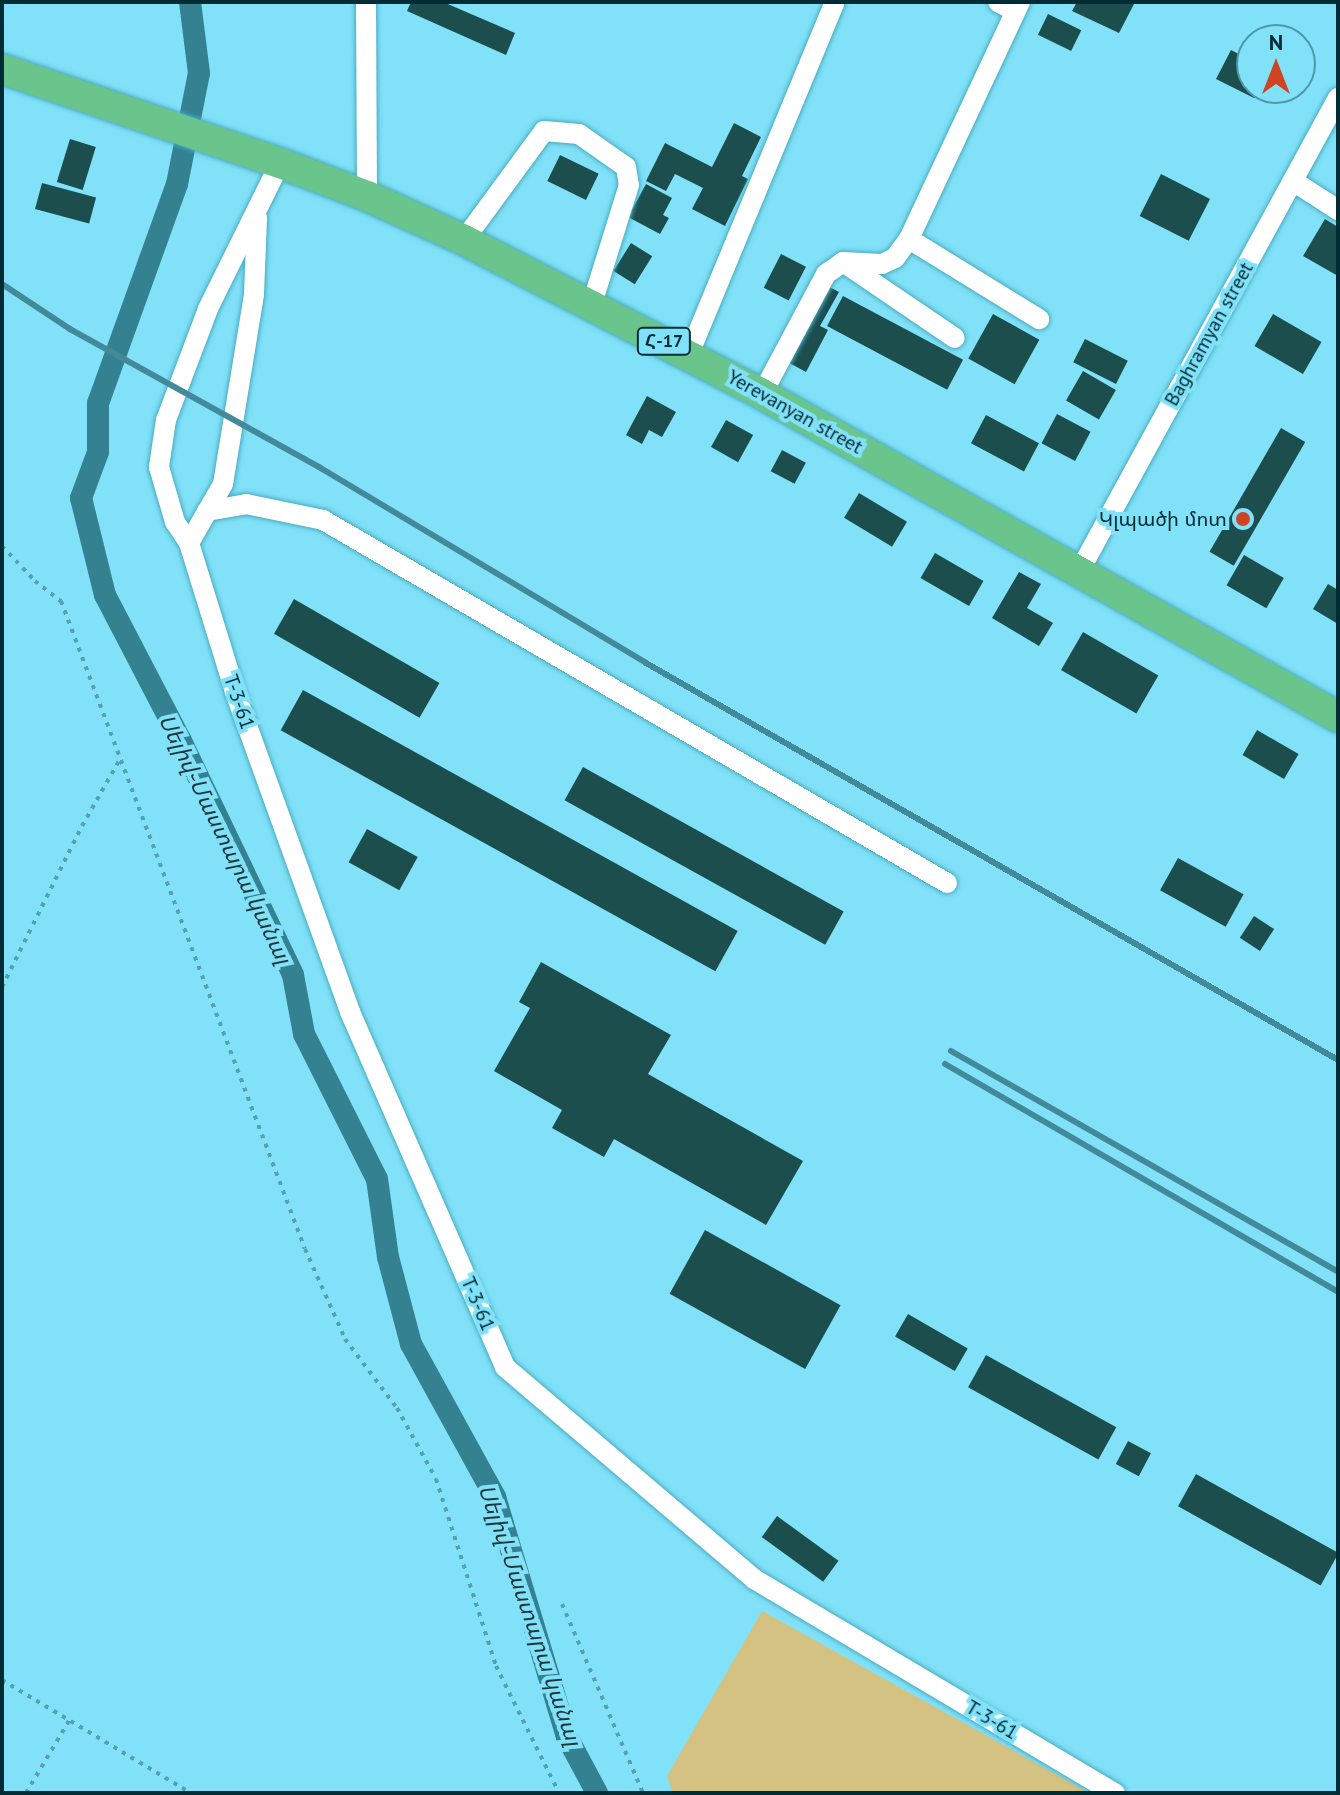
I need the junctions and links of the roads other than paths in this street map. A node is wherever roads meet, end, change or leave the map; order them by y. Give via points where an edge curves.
1 (366, 2) edge
2 (835, 2) edge
3 (1011, 5) edge
4 (2, 69) edge
5 (1338, 98) edge
6 (1320, 133) junction
7 (1338, 143) edge
8 (280, 163) junction
9 (1293, 181) junction
10 (367, 196) junction
11 (257, 209) junction
12 (1338, 210) edge
13 (909, 239) junction
14 (464, 240) junction
15 (843, 262) junction
16 (592, 304) junction
17 (1039, 319) dead end
18 (955, 338) dead end
19 (689, 354) junction
20 (762, 394) junction
21 (207, 511) junction
22 (189, 543) junction
23 (1080, 570) junction
24 (1338, 717) edge
25 (947, 883) dead end
26 (1115, 1793) edge

1 - 10 street
2 - 19 street
3 - 13 street
4 - 8 highway, Yerevanyan street / Հ-17
5 - 6 street, Baghramyan street
6 - 7 street
6 - 9 street, Baghramyan street
8 - 10 highway, Yerevanyan street / Հ-17
8 - 11 street, T-3-61
9 - 12 street
9 - 23 street, Baghramyan street
10 - 14 highway, Yerevanyan street / Հ-17
11 - 21 street, T-3-61 via 252,309 223,484
11 - 22 street, T-3-61 via 208,309 166,420 159,467 175,522
13 - 15 street via 895,258 882,264
13 - 17 street
14 - 16 highway, Yerevanyan street / Հ-17
14 - 16 street via 544,131 579,134 626,167 629,185
15 - 18 street
15 - 20 street via 826,274
16 - 19 highway, Yerevanyan street / Հ-17
19 - 20 highway, Yerevanyan street / Հ-17
20 - 23 highway, Yerevanyan street / Հ-17
21 - 22 street, T-3-61
21 - 25 street via 246,504 323,520
22 - 26 street, T-3-61 via 235,692 350,1012 505,1367 754,1579
23 - 24 highway, Yerevanyan street / Հ-17

